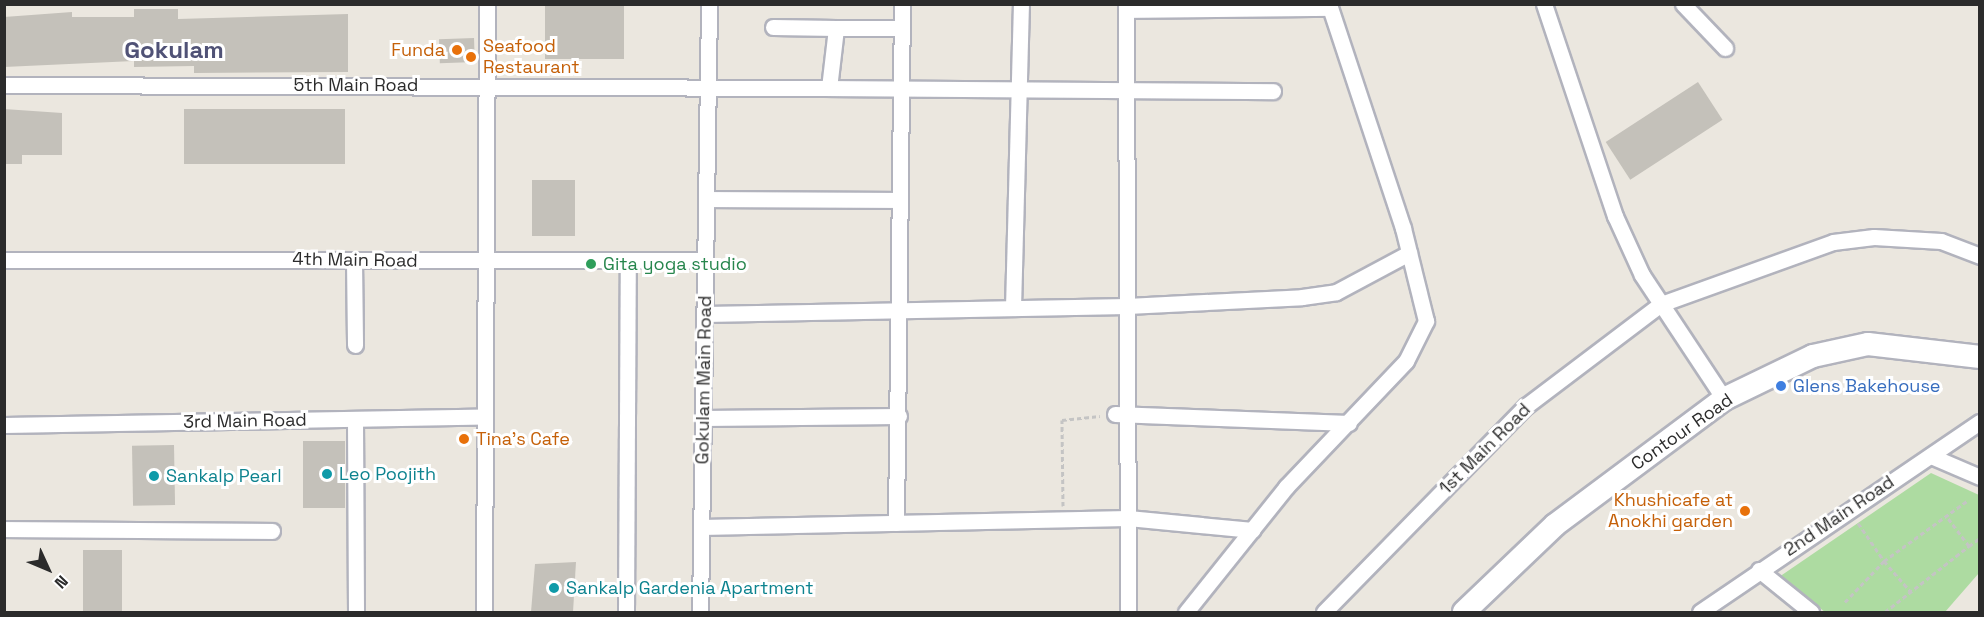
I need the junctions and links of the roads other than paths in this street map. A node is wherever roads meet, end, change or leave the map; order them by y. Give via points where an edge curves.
1 (487, 4) edge
2 (709, 4) edge
3 (902, 4) edge
4 (1021, 4) edge
5 (1544, 4) edge
6 (1683, 4) edge
7 (1330, 6) edge
8 (1126, 7) edge
9 (773, 27) dead end
10 (836, 28) junction
11 (902, 28) junction
12 (1725, 48) dead end
13 (4, 85) edge
14 (487, 86) junction
15 (901, 87) junction
16 (829, 88) junction
17 (1019, 88) junction
18 (1126, 88) junction
19 (708, 90) junction
20 (1274, 91) dead end
21 (706, 199) junction
22 (900, 200) junction
23 (1409, 253) junction
24 (1980, 256) edge
25 (4, 260) edge
26 (354, 260) junction
27 (705, 260) junction
28 (628, 261) junction
29 (486, 262) junction
30 (1661, 304) junction
31 (1127, 306) junction
32 (1013, 308) junction
33 (898, 310) junction
34 (705, 314) junction
35 (355, 345) dead end
36 (1980, 357) edge
37 (1724, 399) junction
38 (1121, 414) junction
39 (899, 416) junction
40 (485, 417) junction
41 (703, 418) junction
42 (355, 420) junction
43 (1980, 422) edge
44 (1349, 423) junction
45 (4, 425) edge
46 (1931, 456) junction
47 (1980, 477) edge
48 (1128, 518) junction
49 (896, 523) junction
50 (701, 527) junction
51 (4, 529) edge
52 (1252, 530) junction
53 (272, 531) dead end
54 (1759, 570) junction
55 (356, 612) edge
56 (484, 612) edge
57 (626, 612) edge
58 (700, 612) edge
59 (1128, 612) edge
60 (1186, 612) edge
61 (1324, 612) edge
62 (1464, 612) edge
63 (1700, 612) edge
64 (1811, 612) edge

1 - 14 street
2 - 19 street, Gokulam Main Road
3 - 11 street
4 - 17 street
5 - 30 street via 1616,216
6 - 12 street
7 - 8 street
7 - 23 street
8 - 18 street
9 - 10 street
10 - 11 street
10 - 16 street
11 - 15 street
13 - 14 street, 5th Main Road
14 - 19 street, 5th Main Road
14 - 29 street
15 - 16 street, 5th Main Road
15 - 17 street, 5th Main Road
15 - 22 street
16 - 19 street, 5th Main Road
17 - 18 street, 5th Main Road
17 - 32 street
18 - 20 street, 5th Main Road
18 - 31 street
19 - 21 street, Gokulam Main Road
21 - 22 street
21 - 27 street, Gokulam Main Road
22 - 33 street
23 - 31 street via 1336,292
23 - 44 street via 1426,321 1406,361
24 - 30 street, 1st Main Road via 1941,241 1874,237 1833,242
25 - 26 street, 4th Main Road
26 - 29 street, 4th Main Road
26 - 35 street
27 - 28 street, 4th Main Road
27 - 34 street, Gokulam Main Road
28 - 29 street, 4th Main Road
28 - 57 street
29 - 40 street
30 - 37 street
30 - 61 street, 1st Main Road via 1526,406
31 - 32 street
31 - 38 street
32 - 33 street
33 - 34 street
33 - 39 street
34 - 41 street, Gokulam Main Road
36 - 37 main road, Contour Road via 1868,344 1813,356
37 - 62 main road, Contour Road via 1555,525
38 - 44 street
38 - 48 street
39 - 41 street
39 - 49 street
40 - 42 street, 3rd Main Road
40 - 56 street
41 - 50 street, Gokulam Main Road
42 - 45 street, 3rd Main Road
42 - 55 street
43 - 46 street, 2nd Main Road
44 - 52 street
46 - 47 street
46 - 54 street, 2nd Main Road
48 - 49 street via 1063,515
48 - 52 street
48 - 59 street
49 - 50 street
50 - 58 street, Gokulam Main Road
51 - 53 street
52 - 60 street
54 - 63 street, 2nd Main Road
54 - 64 street

